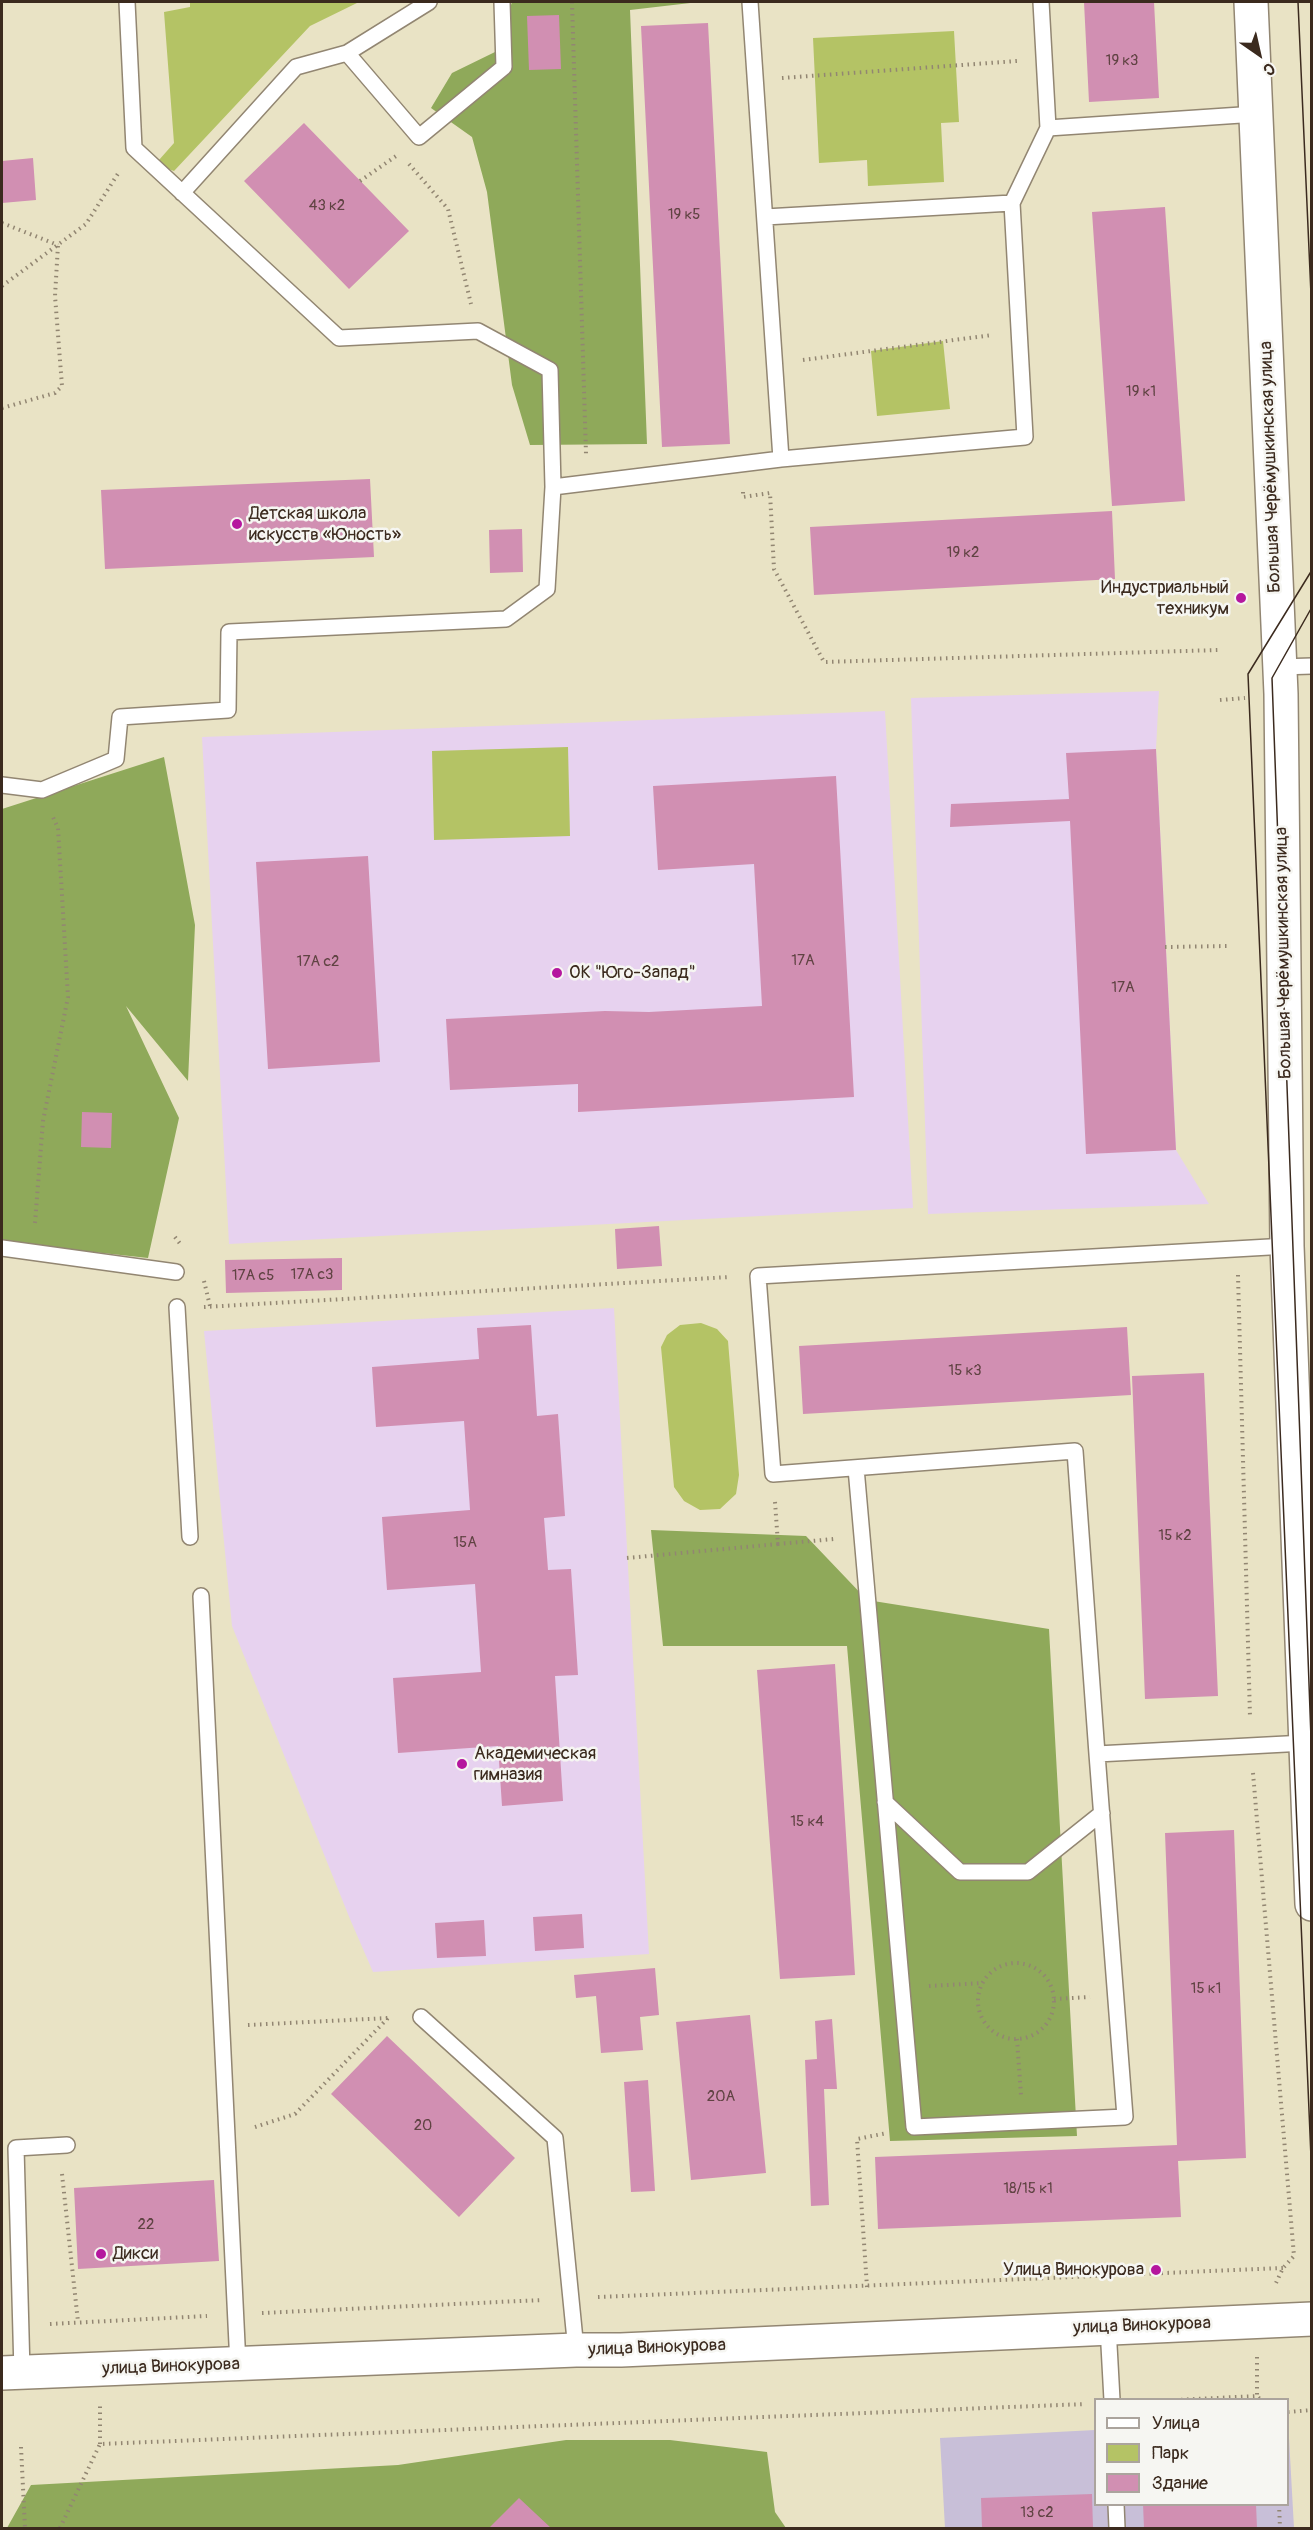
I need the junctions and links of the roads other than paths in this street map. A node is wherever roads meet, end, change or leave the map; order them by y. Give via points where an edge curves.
1 (127, 2) edge
2 (429, 2) edge
3 (502, 2) edge
4 (750, 2) edge
5 (1041, 2) edge
6 (1251, 2) edge
7 (347, 53) junction
8 (1256, 114) junction
9 (1048, 129) junction
10 (182, 193) junction
11 (1012, 203) junction
12 (765, 217) junction
13 (781, 459) junction
14 (553, 487) junction
15 (1296, 667) edge
16 (2, 785) edge
17 (1287, 1246) junction
18 (3, 1248) edge
19 (176, 1272) dead end
20 (177, 1307) dead end
21 (856, 1468) junction
22 (190, 1537) dead end
23 (201, 1596) dead end
24 (1305, 1743) junction
25 (1097, 1754) junction
26 (885, 1802) junction
27 (1102, 1813) junction
28 (1311, 1904) edge
29 (421, 2017) road end
30 (62, 2145) road end
31 (1311, 2319) edge
32 (1108, 2327) junction
33 (576, 2350) junction
34 (238, 2365) junction
35 (12, 2373) edge
36 (1112, 2398) edge
37 (1116, 2506) edge
38 (1117, 2529) edge

1 - 10 lane via 134,148
2 - 7 lane
3 - 7 lane via 504,66 419,137
4 - 12 lane
5 - 9 lane
6 - 8 main road, Большая Черёмушкинская улица
7 - 10 lane via 296,67
8 - 9 lane
8 - 15 main road, Большая Черёмушкинская улица
9 - 11 lane
10 - 14 lane via 339,338 478,331 550,370
11 - 12 lane
11 - 13 lane via 1025,437
12 - 13 lane
13 - 14 lane
14 - 16 lane via 547,589 506,620 229,632 228,710 120,717 116,759 42,790
15 - 17 main road, Большая Черёмушкинская улица
17 - 21 lane via 758,1276 773,1474
17 - 24 main road, Большая Черёмушкинская улица
18 - 19 lane
20 - 22 lane
21 - 25 lane via 1075,1451
21 - 26 lane
23 - 34 lane via 219,2136
24 - 25 lane
24 - 28 main road, Большая Черёмушкинская улица
25 - 27 lane
26 - 27 lane via 960,1872 1028,1872
26 - 27 lane via 914,2127 1125,2117
29 - 33 lane via 555,2138
30 - 35 lane via 16,2148 21,2327
31 - 32 main road, улица Винокурова
32 - 33 main road, улица Винокурова
32 - 36 lane
33 - 34 main road, улица Винокурова
34 - 35 main road, улица Винокурова
37 - 38 lane

